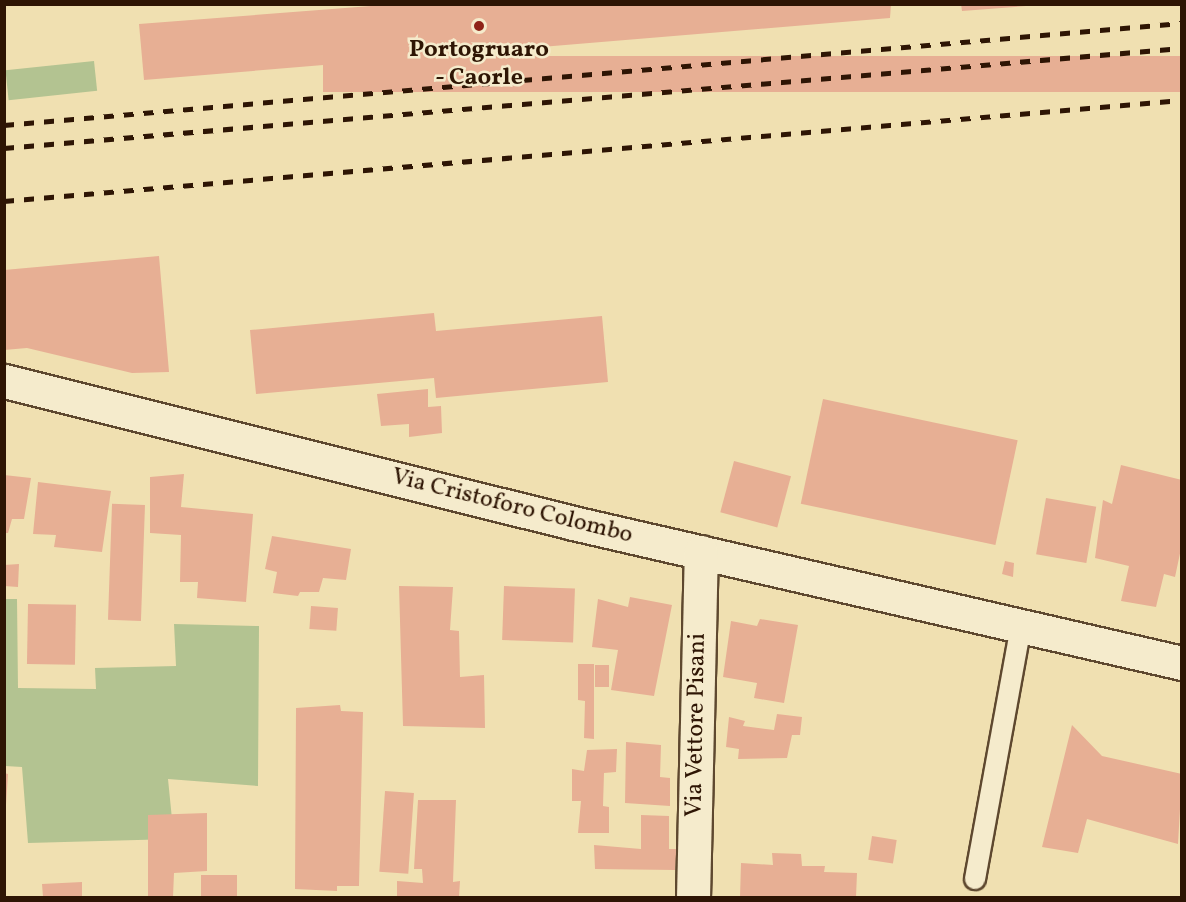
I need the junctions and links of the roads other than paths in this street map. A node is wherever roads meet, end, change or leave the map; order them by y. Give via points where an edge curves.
1 (4, 381) edge
2 (702, 552) junction
3 (1021, 626) junction
4 (1182, 663) edge
5 (975, 879) dead end
6 (693, 897) edge

1 - 2 street, Via Cristoforo Colombo
2 - 3 street, Via Cristoforo Colombo
2 - 6 street, Via Vettore Pisani
3 - 4 street, Via Cristoforo Colombo
3 - 5 lane

